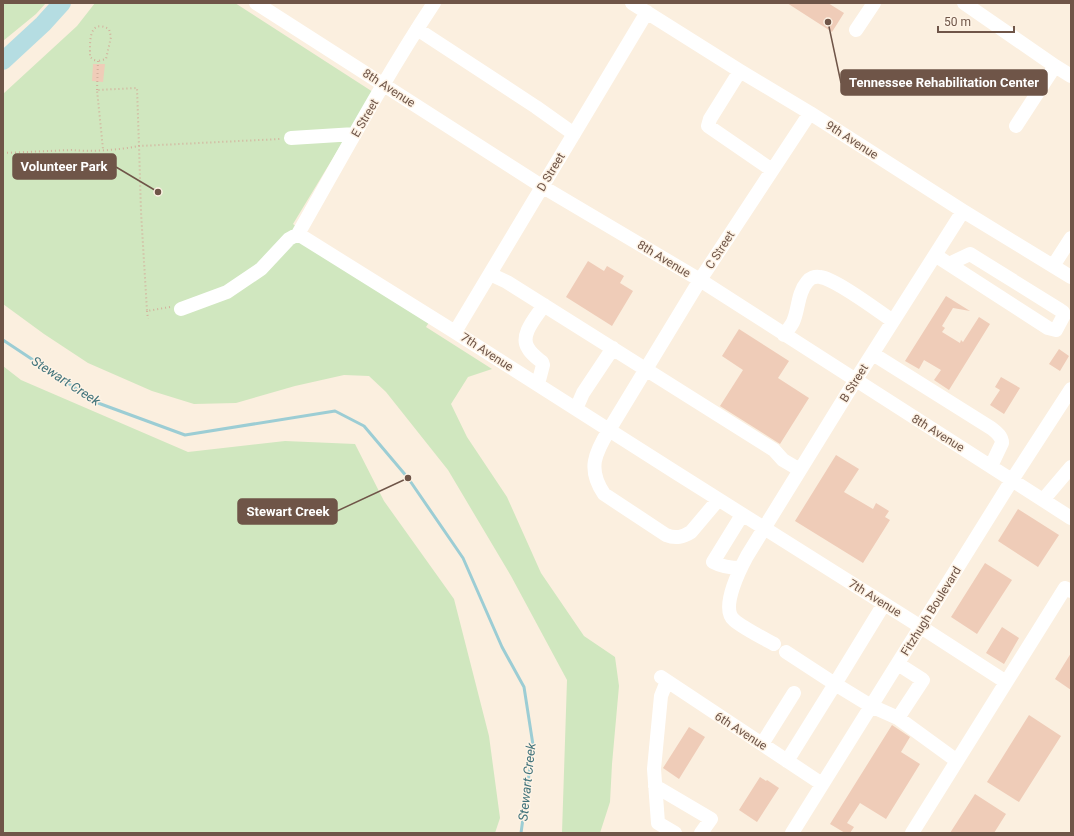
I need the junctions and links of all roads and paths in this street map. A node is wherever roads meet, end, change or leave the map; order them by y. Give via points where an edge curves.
1 (256, 3) edge
2 (434, 3) edge
3 (632, 3) edge
4 (874, 3) edge
5 (964, 3) edge
6 (647, 12) junction
7 (417, 29) junction
8 (856, 30) dead end
9 (98, 61) junction
10 (1055, 66) junction
11 (740, 71) junction
12 (1071, 76) edge
13 (384, 85) junction
14 (97, 90) junction
15 (810, 113) junction
16 (1016, 126) dead end
17 (355, 134) junction
18 (574, 134) junction
19 (291, 138) joint
20 (139, 146) junction
21 (103, 149) junction
22 (3, 153) edge
23 (772, 170) junction
24 (543, 186) junction
25 (963, 211) junction
26 (298, 234) junction
27 (1069, 244) edge
28 (935, 255) junction
29 (949, 264) junction
30 (1053, 266) junction
31 (490, 274) junction
32 (1071, 277) edge
33 (700, 280) junction
34 (544, 305) junction
35 (176, 308) joint
36 (147, 311) junction
37 (148, 319) dead end
38 (893, 321) junction
39 (455, 332) junction
40 (784, 335) junction
41 (612, 348) junction
42 (873, 354) junction
43 (646, 369) junction
44 (855, 381) junction
45 (538, 384) junction
46 (1071, 389) edge
47 (576, 408) junction
48 (608, 430) junction
49 (991, 466) junction
50 (1071, 468) edge
51 (800, 470) junction
52 (1012, 480) junction
53 (718, 500) junction
54 (1043, 500) junction
55 (742, 515) junction
56 (1071, 518) edge
57 (764, 529) junction
58 (744, 562) junction
59 (1071, 591) edge
60 (884, 604) junction
61 (921, 627) junction
62 (774, 644) dead end
63 (786, 652) dead end
64 (898, 664) junction
65 (1006, 682) junction
66 (835, 684) junction
67 (794, 693) dead end
68 (871, 706) junction
69 (898, 718) junction
70 (762, 744) junction
71 (787, 761) junction
72 (957, 761) junction
73 (822, 784) junction
74 (655, 786) junction
75 (798, 831) edge
76 (675, 833) edge
77 (701, 833) edge
78 (912, 833) edge

1 - 13 street, 8th Avenue
2 - 7 street, E Street
3 - 6 street, 9th Avenue
4 - 8 street
5 - 10 street
6 - 11 street, 9th Avenue
6 - 18 street, D Street
7 - 13 street, E Street
7 - 18 street
9 - 9 path via 90,57 91,34 97,26 103,26 109,29 111,37 107,57 103,61
9 - 14 path
10 - 12 street
10 - 16 street
11 - 15 street, 9th Avenue
11 - 23 street via 708,126
13 - 17 street, E Street
13 - 24 street, 8th Avenue
14 - 20 path via 137,88
14 - 21 path
15 - 23 street, C Street
15 - 25 street, 9th Avenue
17 - 19 street
17 - 26 street, E Street
18 - 24 street, D Street
19 - 20 path
20 - 21 path
20 - 36 path
21 - 22 path
23 - 33 street, C Street
24 - 31 street, D Street
24 - 33 street, 8th Avenue
25 - 28 street, B Street
25 - 30 street, 9th Avenue
26 - 35 street via 289,239 261,269 227,292
26 - 39 street, 7th Avenue
27 - 30 street
28 - 29 street
28 - 38 street, B Street
29 - 29 street via 1048,328 1056,330 1064,316 1060,310 970,254
30 - 32 street, 9th Avenue
31 - 34 street
31 - 39 street, D Street
33 - 40 street, 8th Avenue
33 - 43 street, C Street
34 - 41 street
34 - 45 street via 526,333 525,342 527,348 543,365
35 - 36 path
36 - 37 path
38 - 40 street via 827,278 819,276 807,281 798,299 793,321
38 - 42 street, B Street
39 - 45 street, 7th Avenue
40 - 44 street, 8th Avenue
41 - 43 street
41 - 47 street via 579,399
42 - 44 street, B Street
42 - 49 street via 998,434 1002,444
43 - 48 street, C Street
43 - 51 street via 768,446 783,460
44 - 49 street, 8th Avenue
44 - 51 street, B Street
45 - 47 street, 7th Avenue
46 - 52 street, Fitzhugh Boulevard
47 - 48 street, 7th Avenue
48 - 53 street, 7th Avenue
48 - 53 street, C Street via 594,461 594,471 600,487 609,498 666,535 673,537 691,532
49 - 52 street, 8th Avenue
50 - 54 street
51 - 57 street, B Street
52 - 54 street, 8th Avenue
52 - 61 street, Fitzhugh Boulevard
53 - 55 street, 7th Avenue
54 - 56 street, 8th Avenue
55 - 57 street, 7th Avenue
55 - 58 street via 713,562 730,568
57 - 58 street, B Street
57 - 60 street, 7th Avenue
58 - 62 street, B Street via 729,603 729,611 732,619
59 - 65 street via 1065,588
60 - 61 street, 7th Avenue
60 - 66 street
61 - 64 street, Fitzhugh Boulevard
61 - 65 street, 7th Avenue
63 - 66 street
64 - 68 street, Fitzhugh Boulevard
64 - 69 street via 923,680
65 - 72 street
66 - 68 street
66 - 71 street
67 - 70 street
68 - 69 street
68 - 73 street, Fitzhugh Boulevard
69 - 72 street
70 - 71 street, 6th Avenue
70 - 74 street, 6th Avenue via 664,679 654,769
71 - 73 street, 6th Avenue
72 - 78 street
73 - 75 street, Fitzhugh Boulevard
74 - 76 street via 658,822
74 - 77 street via 711,819

